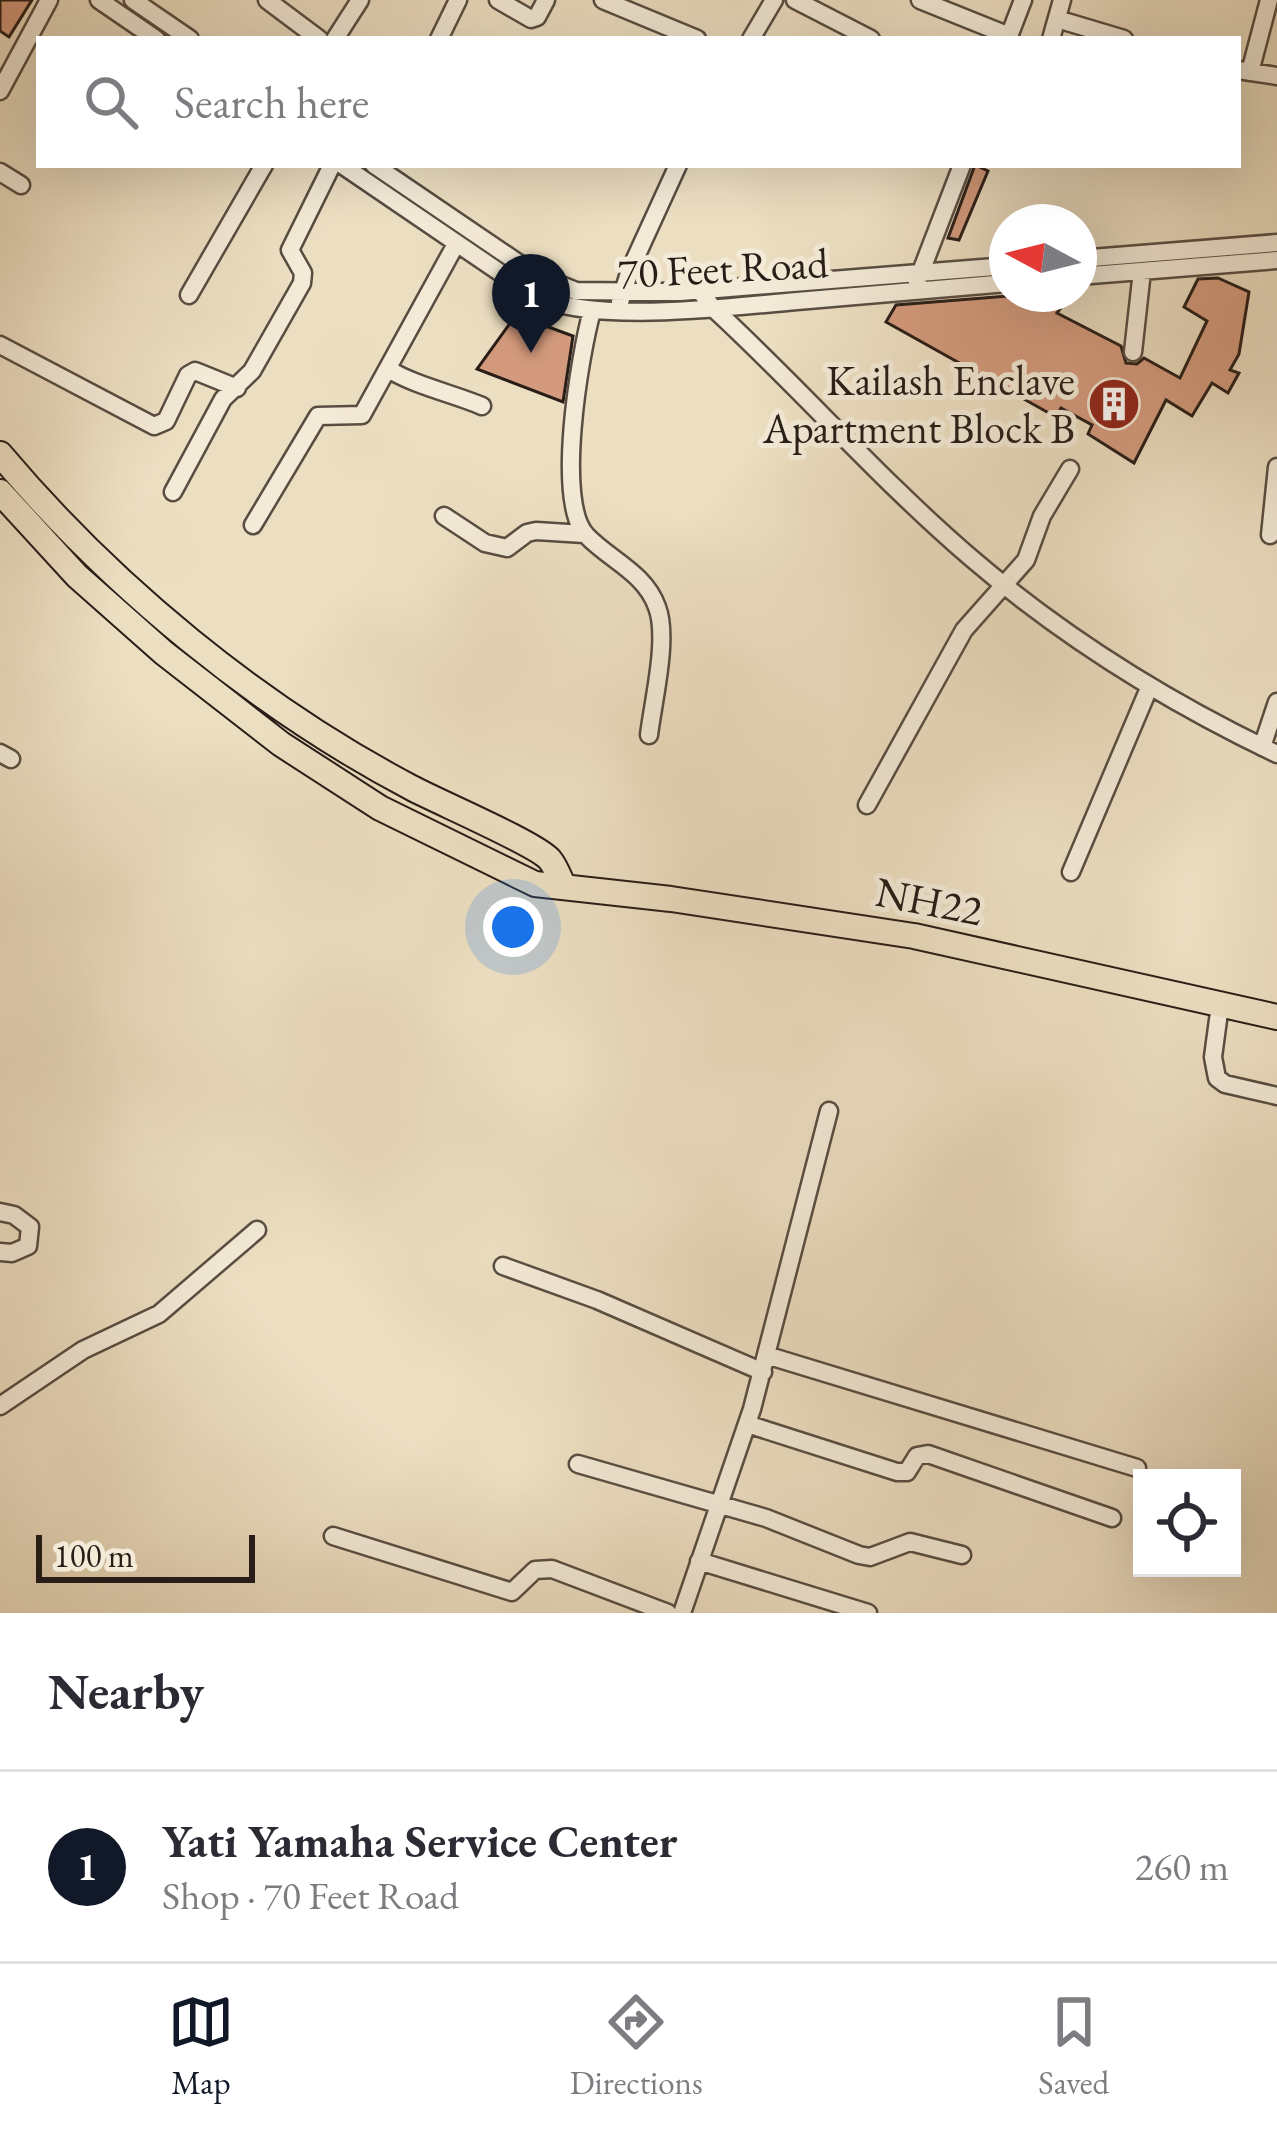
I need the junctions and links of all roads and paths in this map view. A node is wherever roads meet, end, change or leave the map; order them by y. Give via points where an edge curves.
1 (49, 0) edge
2 (99, 0) edge
3 (134, 0) edge
4 (267, 0) edge
5 (360, 0) edge
6 (458, 0) edge
7 (498, 0) edge
8 (546, 0) edge
9 (603, 0) edge
10 (774, 0) edge
11 (795, 0) edge
12 (920, 0) edge
13 (1023, 0) edge
14 (1062, 0) edge
15 (1269, 0) edge
16 (1057, 20) junction
17 (981, 32) edge
18 (152, 36) edge
19 (186, 36) edge
20 (315, 36) edge
21 (337, 36) edge
22 (440, 36) edge
23 (690, 36) edge
24 (753, 36) edge
25 (865, 36) edge
26 (1008, 36) edge
27 (1052, 36) edge
28 (1113, 36) edge
29 (1244, 71) edge
30 (1277, 76) edge
31 (0, 91) edge
32 (262, 168) edge
33 (331, 168) edge
34 (346, 168) edge
35 (378, 168) edge
36 (677, 168) edge
37 (961, 168) edge
38 (0, 172) edge
39 (21, 185) dead end
40 (415, 193) junction
41 (403, 209) junction
42 (1277, 243) edge
43 (456, 244) junction
44 (1233, 255) junction
45 (1097, 259) edge
46 (1277, 260) edge
47 (989, 269) edge
48 (1142, 271) junction
49 (1097, 275) edge
50 (917, 282) junction
51 (989, 283) edge
52 (700, 291) junction
53 (189, 295) dead end
54 (620, 301) junction
55 (713, 308) junction
56 (592, 311) junction
57 (0, 345) edge
58 (1133, 352) dead end
59 (388, 369) junction
60 (237, 388) junction
61 (482, 406) dead end
62 (0, 454) edge
63 (1277, 467) edge
64 (1070, 469) dead end
65 (0, 492) edge
66 (172, 492) dead end
67 (444, 517) dead end
68 (253, 525) dead end
69 (584, 534) junction
70 (1270, 535) dead end
71 (1006, 586) junction
72 (1149, 688) junction
73 (1277, 702) edge
74 (649, 735) dead end
75 (1269, 751) edge
76 (867, 806) dead end
77 (1071, 872) dead end
78 (563, 885) junction
79 (1220, 1005) junction
80 (1277, 1017) edge
81 (1277, 1096) edge
82 (829, 1111) dead end
83 (0, 1211) edge
84 (257, 1230) dead end
85 (0, 1252) edge
86 (503, 1265) dead end
87 (764, 1364) junction
88 (0, 1406) edge
89 (747, 1424) junction
90 (578, 1464) dead end
91 (1137, 1468) dead end
92 (718, 1507) junction
93 (1112, 1518) dead end
94 (333, 1536) dead end
95 (962, 1555) dead end
96 (699, 1561) junction
97 (668, 1613) edge
98 (682, 1613) edge
99 (868, 1613) edge

1 - 31 street
2 - 18 street
3 - 19 street
4 - 20 street
5 - 21 street
6 - 22 street
7 - 8 street via 531,19
9 - 23 street
10 - 24 street
11 - 25 street
12 - 17 street
13 - 26 street
14 - 16 street
15 - 29 street
16 - 27 street
16 - 28 street
29 - 30 street
32 - 53 street
33 - 60 street via 290,250 302,283
34 - 41 street, 70 Feet Road
35 - 40 street, 70 Feet Road
36 - 54 street
37 - 50 street
38 - 39 street
40 - 41 street
40 - 54 street, 70 Feet Road via 545,280
41 - 43 street, 70 Feet Road
42 - 44 street
43 - 56 street, 70 Feet Road via 533,295
43 - 59 street
44 - 45 street
44 - 46 street
44 - 48 street
47 - 50 street, 70 Feet Road
48 - 49 street
48 - 58 street
50 - 51 street, 70 Feet Road
50 - 52 street, 70 Feet Road
50 - 55 street, 70 Feet Road
52 - 54 street, 70 Feet Road
52 - 55 street
54 - 55 street, 70 Feet Road
54 - 56 street, 70 Feet Road
55 - 71 street
56 - 69 street via 571,425
57 - 60 street via 154,426 166,421 195,371
59 - 61 street
59 - 68 street via 362,415 318,416
60 - 66 street via 223,399
62 - 78 highway via 80,543 231,671 408,786 549,857
63 - 70 street
64 - 71 street
65 - 78 highway, NH22 via 94,592 281,744 440,840 535,884
67 - 69 street via 507,548 536,531
69 - 74 street via 642,582 658,608
71 - 72 street
71 - 76 street via 964,630
72 - 75 street
72 - 77 street
73 - 75 street
78 - 79 highway, NH22 via 914,936
79 - 80 highway, NH22
79 - 81 street via 1217,1078
82 - 87 street
83 - 85 street via 30,1227 28,1246
84 - 88 street via 160,1314 83,1350
86 - 87 street
87 - 89 street
87 - 91 street
89 - 92 street
89 - 93 street via 897,1472 928,1454
90 - 92 street
92 - 95 street via 870,1557 910,1542
92 - 96 street
94 - 97 street via 512,1592 535,1570 552,1569
96 - 98 street
96 - 99 street

